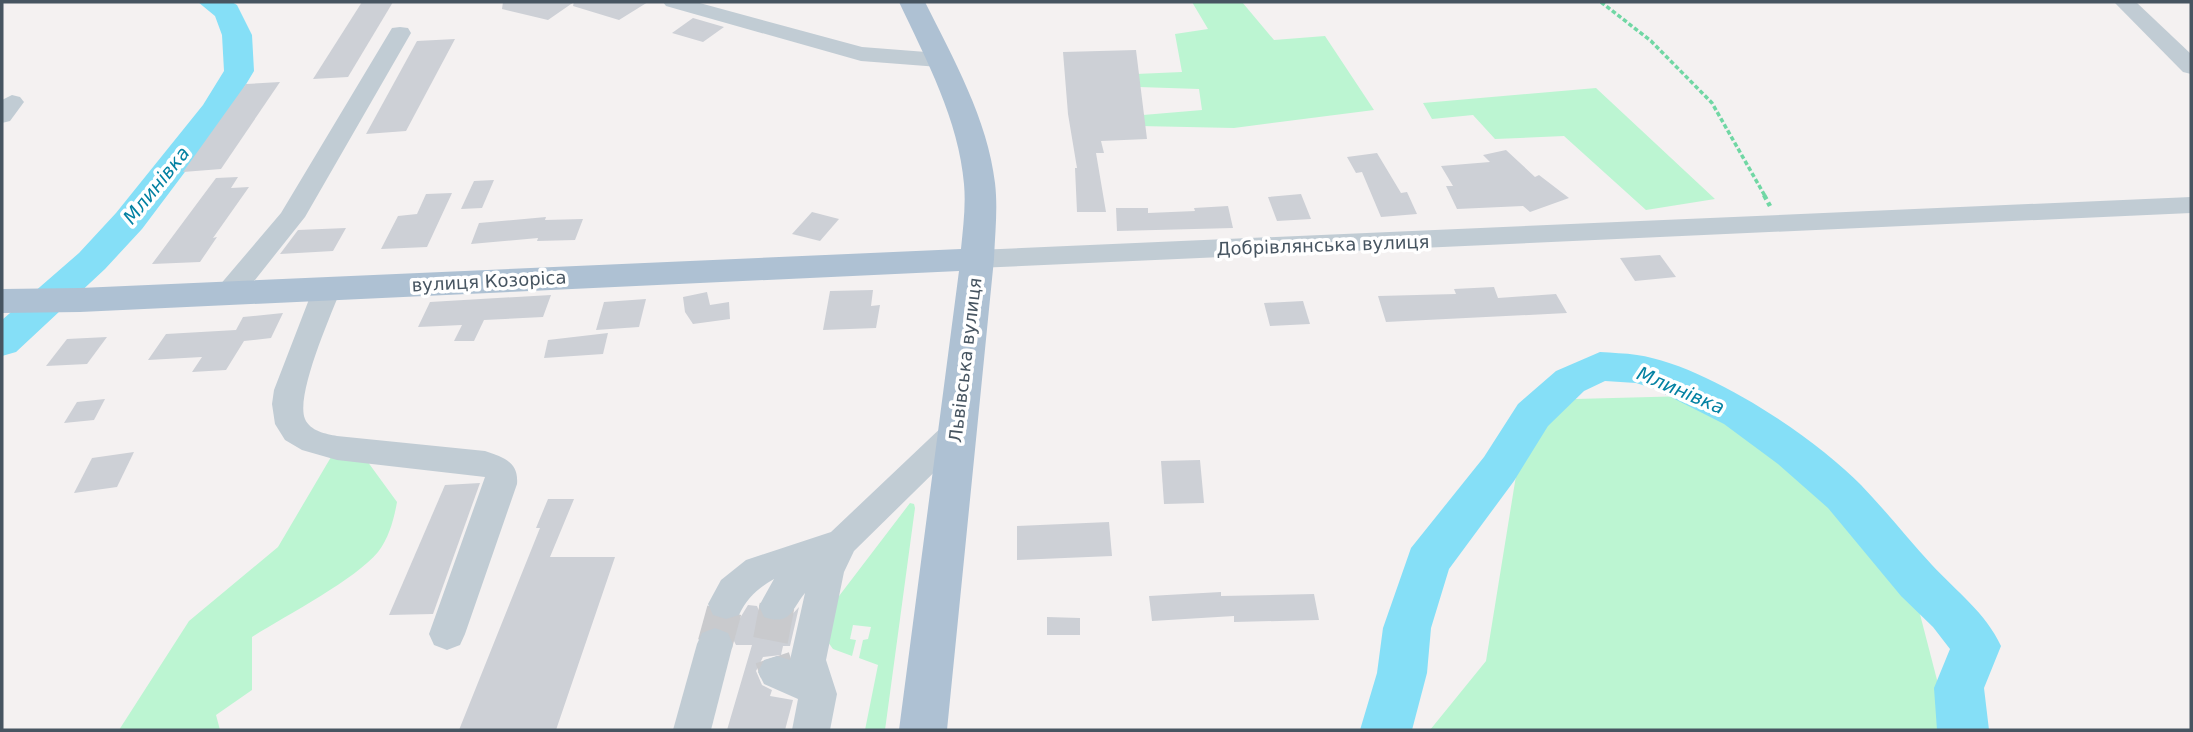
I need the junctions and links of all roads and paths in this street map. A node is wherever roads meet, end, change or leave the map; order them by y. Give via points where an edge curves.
1 (673, 2) edge
2 (912, 2) edge
3 (1601, 2) edge
4 (2124, 2) edge
5 (2147, 2) edge
6 (400, 33) dead end
7 (2191, 40) edge
8 (939, 60) junction
9 (2191, 67) edge
10 (2191, 205) edge
11 (1780, 224) junction
12 (977, 259) junction
13 (327, 289) junction
14 (229, 293) junction
15 (8, 301) edge
16 (957, 431) junction
17 (842, 542) junction
18 (726, 604) tunnel mouth
19 (777, 606) tunnel mouth
20 (447, 634) dead end
21 (715, 644) tunnel mouth
22 (777, 672) dead end
23 (818, 694) junction
24 (692, 730) edge
25 (811, 730) edge
26 (923, 730) edge

1 - 8 street via 860,54
2 - 8 main road, Львівська вулиця
3 - 11 path via 1651,41 1712,103
4 - 9 street
5 - 7 street
6 - 14 street via 292,217
8 - 12 main road, Львівська вулиця via 977,172
10 - 11 street, Добрівлянська вулиця
11 - 12 street, Добрівлянська вулиця
12 - 13 main road, вулиця Козоріса
12 - 16 main road, Львівська вулиця
13 - 14 main road, вулиця Козоріса
13 - 20 street via 289,390 289,422 298,434 337,448 485,463 502,474
14 - 15 main road, вулиця Козоріса
16 - 17 street
16 - 26 main road, Львівська вулиця
17 - 18 street via 753,573 736,587
17 - 19 street via 802,570
17 - 23 street via 828,572 808,660
21 - 24 street
22 - 23 street via 808,684
23 - 25 street

